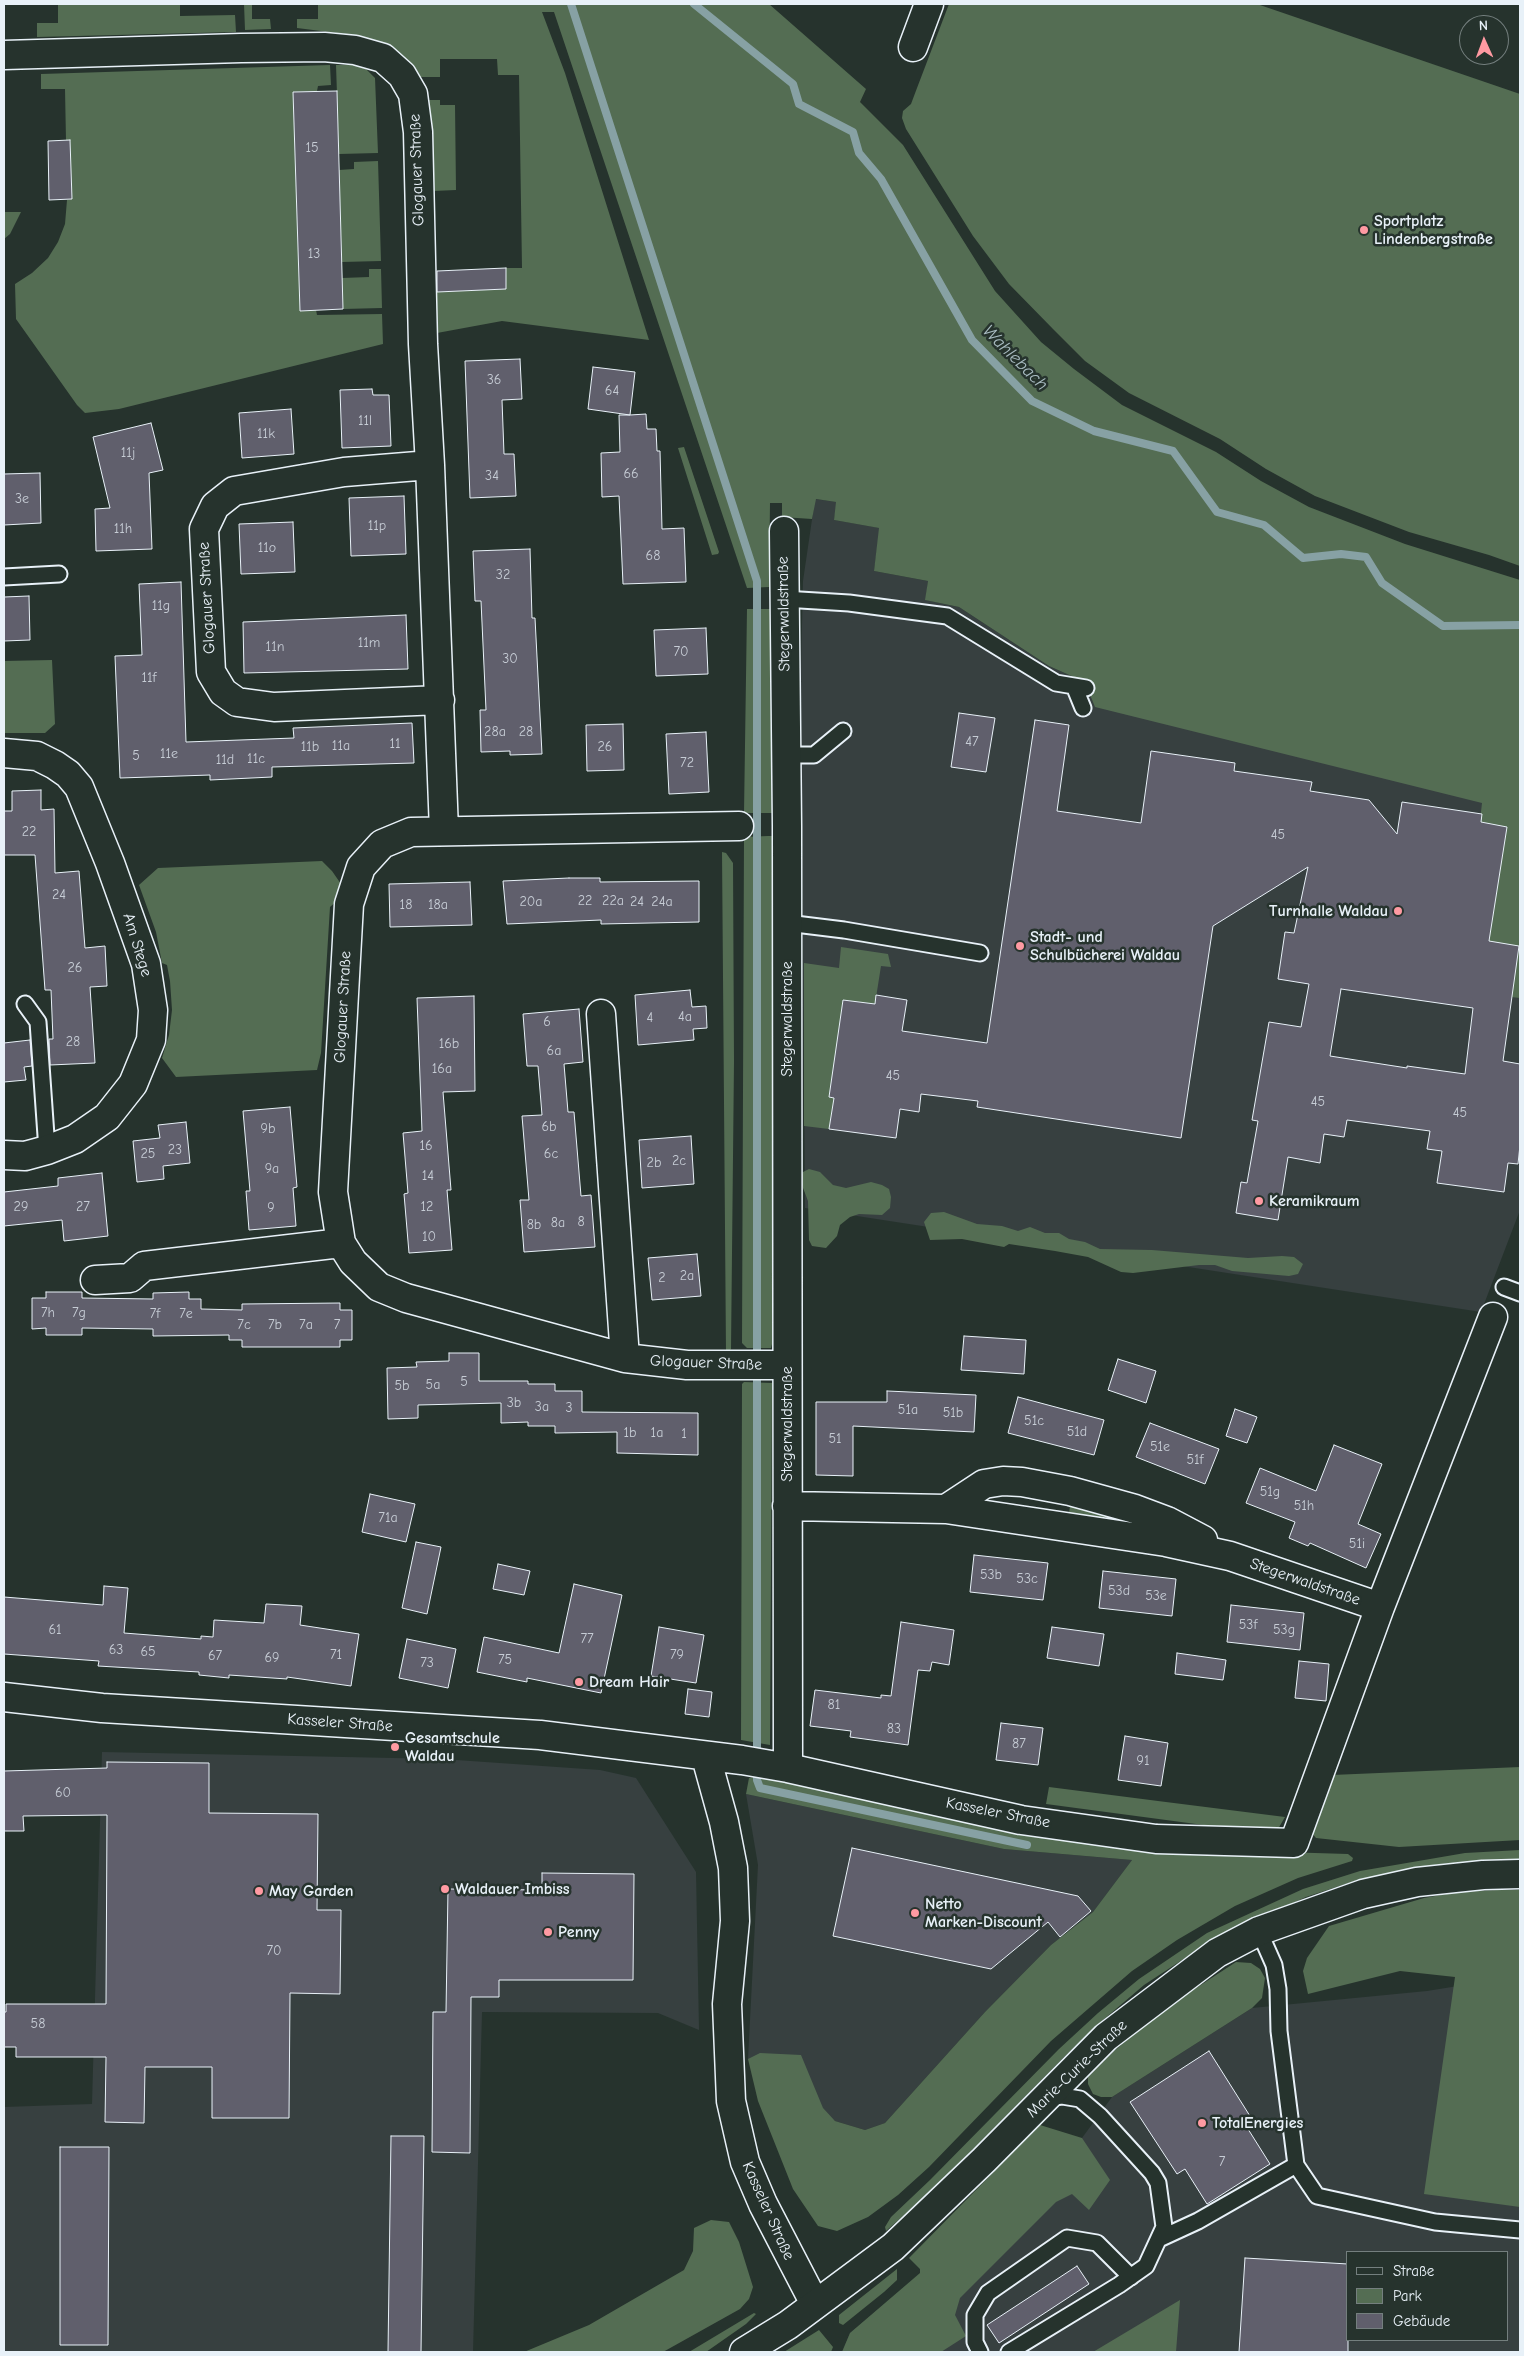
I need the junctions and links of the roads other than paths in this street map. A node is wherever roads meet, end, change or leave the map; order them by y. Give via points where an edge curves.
1 (929, 4) edge
2 (913, 47) dead end
3 (4, 55) edge
4 (430, 465) junction
5 (784, 531) dead end
6 (59, 574) dead end
7 (4, 577) edge
8 (784, 599) junction
9 (440, 700) junction
10 (1083, 708) dead end
11 (843, 731) dead end
12 (4, 753) edge
13 (786, 756) junction
14 (739, 826) dead end
15 (444, 831) junction
16 (787, 923) junction
17 (980, 953) dead end
18 (25, 1004) dead end
19 (601, 1014) dead end
20 (47, 1150) junction
21 (4, 1155) edge
22 (341, 1243) junction
23 (95, 1280) dead end
24 (1504, 1287) dead end
25 (1520, 1293) edge
26 (1493, 1317) dead end
27 (625, 1358) junction
28 (767, 1365) junction
29 (787, 1506) junction
30 (946, 1508) junction
31 (1230, 1556) junction
32 (1380, 1607) junction
33 (4, 1697) edge
34 (706, 1756) junction
35 (765, 1764) junction
36 (1520, 1874) edge
37 (1259, 1931) junction
38 (1046, 2098) junction
39 (1296, 2165) junction
40 (1520, 2230) edge
41 (1159, 2239) junction
42 (1131, 2277) junction
43 (815, 2304) junction
44 (744, 2352) edge
45 (980, 2352) edge
46 (1009, 2352) edge

1 - 2 street
3 - 4 street, Glogauer Straße via 324,47 355,50 383,58 402,75 413,94 418,132 423,344
4 - 9 street, Glogauer Straße
4 - 9 street, Glogauer Straße via 344,472 234,491 215,506 204,529 204,538 211,672 223,692 237,702 274,706
5 - 8 street, Stegerwaldstraße
6 - 7 lane
8 - 10 lane via 849,603 948,616 1056,683 1080,687
8 - 13 street, Stegerwaldstraße
9 - 15 street, Glogauer Straße
11 - 13 lane via 814,755
12 - 20 street, Am Stege via 37,756 68,774 79,787 146,964 153,1010 151,1040 133,1084 107,1117 75,1138
13 - 16 street, Stegerwaldstraße
14 - 15 street, Glogauer Straße
15 - 22 street, Glogauer Straße via 411,832 382,844 361,867 350,904 333,1192
16 - 17 lane
16 - 28 street, Stegerwaldstraße
18 - 20 lane via 38,1022
19 - 27 street
20 - 21 street, Am Stege via 25,1156
22 - 23 street via 144,1266 130,1278
22 - 27 street, Glogauer Straße via 353,1262 379,1287 406,1298
24 - 25 lane
26 - 32 street
27 - 28 street, Glogauer Straße via 687,1365
28 - 29 street, Stegerwaldstraße
29 - 30 street, Stegerwaldstraße
29 - 35 street, Stegerwaldstraße
30 - 31 street, Stegerwaldstraße via 1166,1542
30 - 31 street, Stegerwaldstraße via 984,1484 1022,1482 1135,1509 1167,1521
31 - 32 street, Stegerwaldstraße
32 - 35 street, Kasseler Straße via 1294,1843 1156,1839 1021,1820
33 - 34 street, Kasseler Straße via 102,1708 540,1736
34 - 35 street, Kasseler Straße
34 - 43 street, Kasseler Straße via 733,1868 735,1921 727,2004 731,2101 752,2179
36 - 37 street, Marie-Curie-Straße via 1483,1875 1399,1886 1363,1894
37 - 38 street, Marie-Curie-Straße via 1217,1953 1154,1998 1106,2038
37 - 39 lane via 1274,1965 1278,1989 1279,2032
38 - 41 lane via 1080,2099 1152,2173 1158,2183 1164,2227
38 - 43 street, Marie-Curie-Straße via 902,2239
39 - 40 lane via 1317,2196 1436,2222
39 - 41 lane via 1198,2221
41 - 42 lane via 1146,2266
42 - 45 lane via 1097,2243 1068,2238 988,2293 974,2315 975,2342
42 - 46 lane
43 - 44 street, Marie-Curie-Straße

